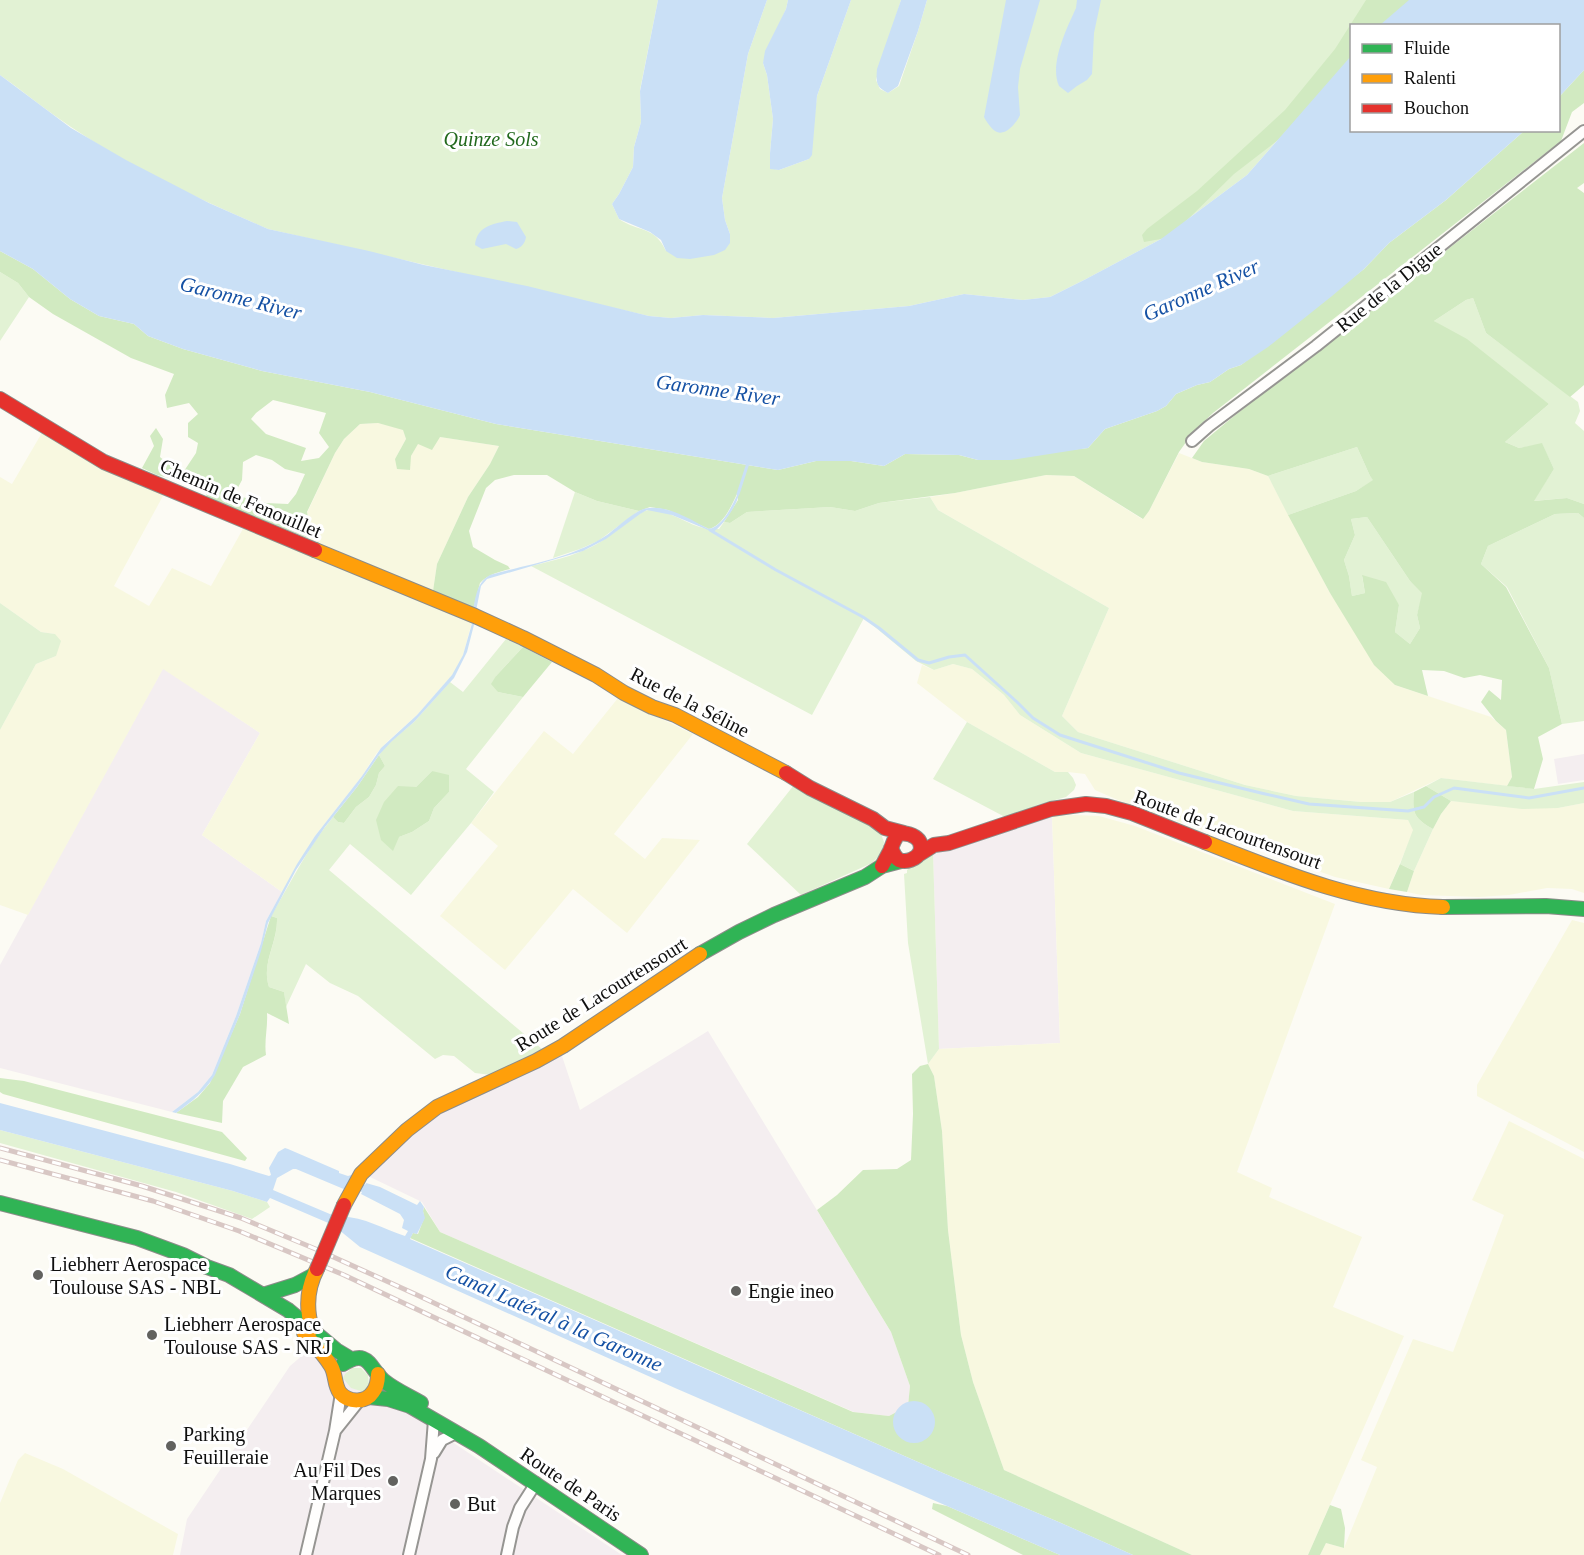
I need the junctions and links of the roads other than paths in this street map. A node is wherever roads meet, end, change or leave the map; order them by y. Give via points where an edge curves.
1 (1584, 131) edge
2 (0, 399) edge
3 (1192, 441) dead end
4 (475, 616) joint
5 (885, 828) junction
6 (910, 835) junction
7 (934, 845) junction
8 (891, 847) junction
9 (918, 855) junction
10 (901, 861) junction
11 (882, 866) junction
12 (1584, 909) edge
13 (0, 1203) edge
14 (207, 1267) junction
15 (315, 1272) junction
16 (263, 1295) junction
17 (312, 1329) junction
18 (351, 1359) junction
19 (378, 1374) junction
20 (336, 1376) junction
21 (341, 1393) junction
22 (364, 1399) junction
23 (434, 1420) junction
24 (335, 1431) junction
25 (456, 1433) junction
26 (479, 1446) junction
27 (431, 1459) junction
28 (536, 1483) junction
29 (306, 1555) edge
30 (409, 1555) edge
31 (507, 1555) edge
32 (641, 1555) edge

1 - 3 street, Rue de la Digue
2 - 4 main road, Chemin de Fenouillet via 104,462
4 - 5 main road, Rue de la Séline via 544,648 652,707 675,715
5 - 6 main road, Rue de la Séline
5 - 8 main road
6 - 7 main road
6 - 8 main road via 897,836
6 - 9 main road via 920,847
7 - 9 main road, Route de Lacourtensourt
7 - 12 main road, Route de Lacourtensourt via 1051,809 1086,804 1132,813 1310,882 1399,903 1457,908 1551,905
8 - 10 main road
8 - 11 main road
9 - 10 main road, Route de Lacourtensourt via 911,861
10 - 11 main road, Route de Lacourtensourt
11 - 15 main road, Route de Lacourtensourt, bridge via 739,932 562,1046 437,1107 407,1130 355,1183
13 - 14 main road, Route de Paris via 119,1232
14 - 16 main road, Route de Paris
14 - 20 main road, Route de Paris via 293,1323
15 - 16 main road via 295,1285
15 - 17 main road, Route de Lacourtensourt via 310,1290
16 - 17 main road, Route de Paris
17 - 18 main road, Route de Paris
18 - 19 main road, Route de Paris via 368,1361
18 - 20 main road via 341,1365
19 - 22 main road via 377,1387
19 - 26 main road, Route de Paris
20 - 21 main road, Route de Paris
21 - 22 main road, Route de Paris
21 - 24 street
22 - 23 main road, Route de Paris via 388,1399
22 - 24 street
23 - 25 main road, Route de Paris
23 - 27 street
24 - 29 street
25 - 26 main road, Route de Paris
25 - 27 street via 442,1440
26 - 28 main road, Route de Paris
27 - 30 street
28 - 31 street via 520,1508
28 - 32 main road, Route de Paris

